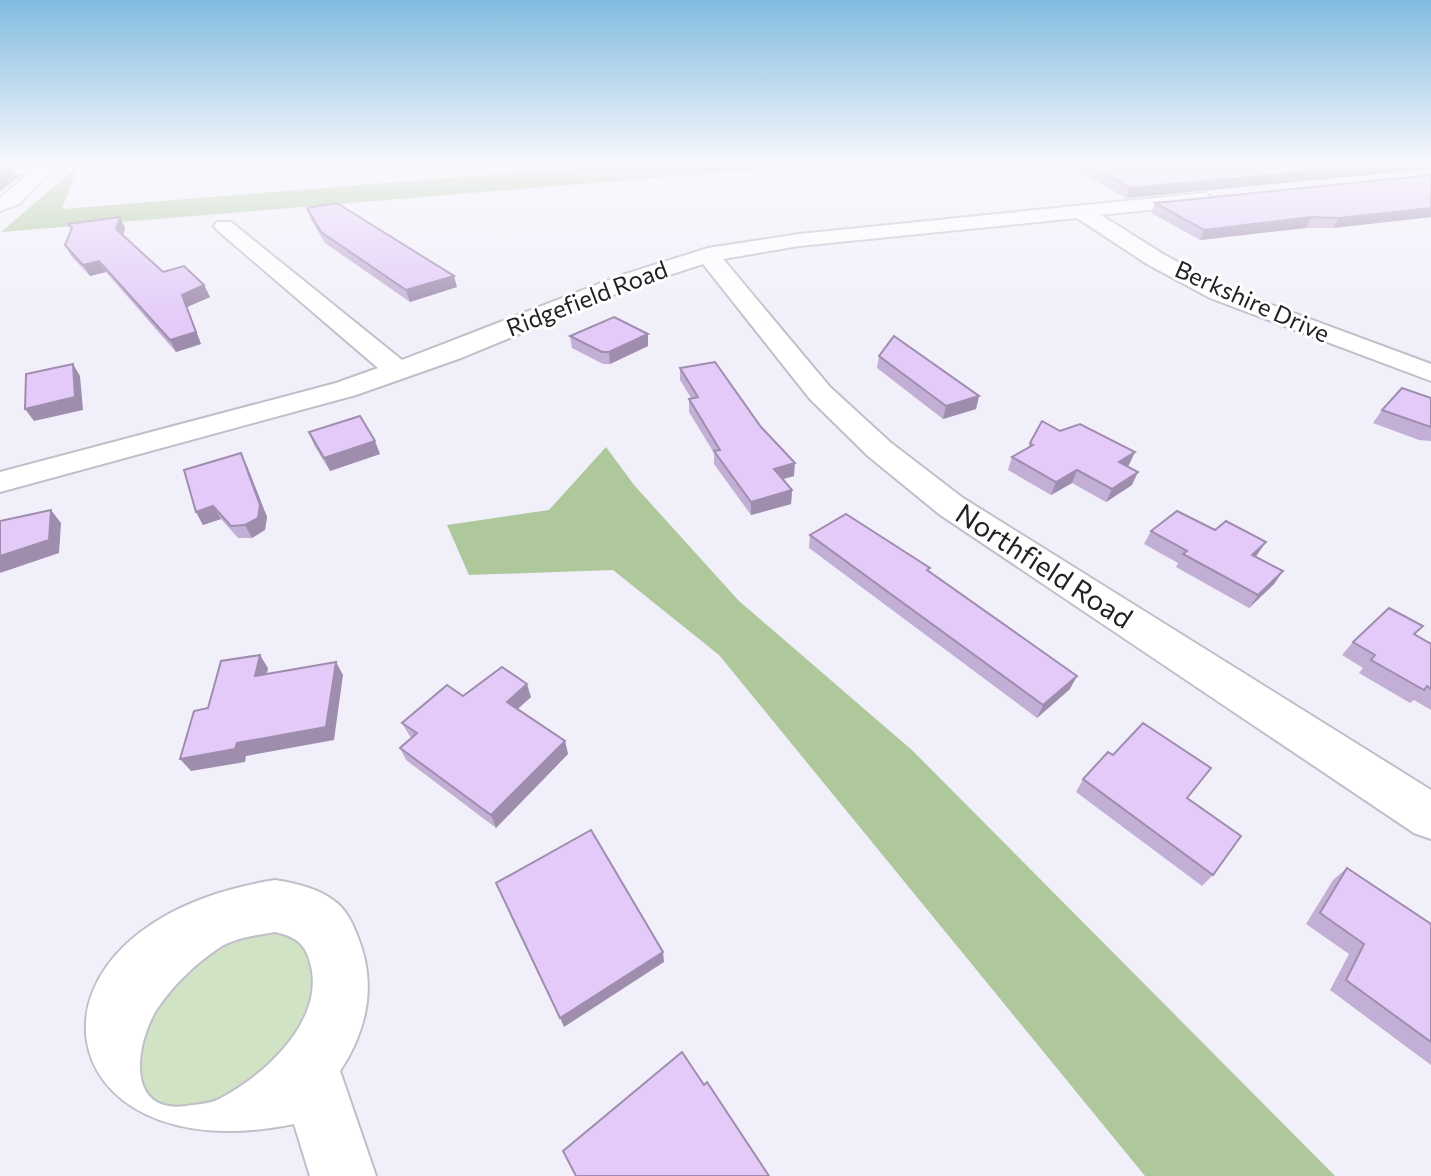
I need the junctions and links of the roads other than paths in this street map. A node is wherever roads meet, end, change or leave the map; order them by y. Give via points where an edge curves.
1 (1034, 217) edge
2 (1090, 217) edge
3 (224, 226) dead end
4 (708, 255) junction
5 (398, 371) junction
6 (1431, 373) edge
7 (0, 482) edge
8 (1431, 817) edge
9 (308, 1067) dead end
10 (343, 1176) edge

1 - 4 street, Ridgefield Road
2 - 6 street, Berkshire Drive via 1218,293
3 - 5 street
4 - 5 street, Ridgefield Road via 627,281
4 - 8 street, Northfield Road via 820,393 951,506
5 - 7 street, Ridgefield Road
9 - 10 street

